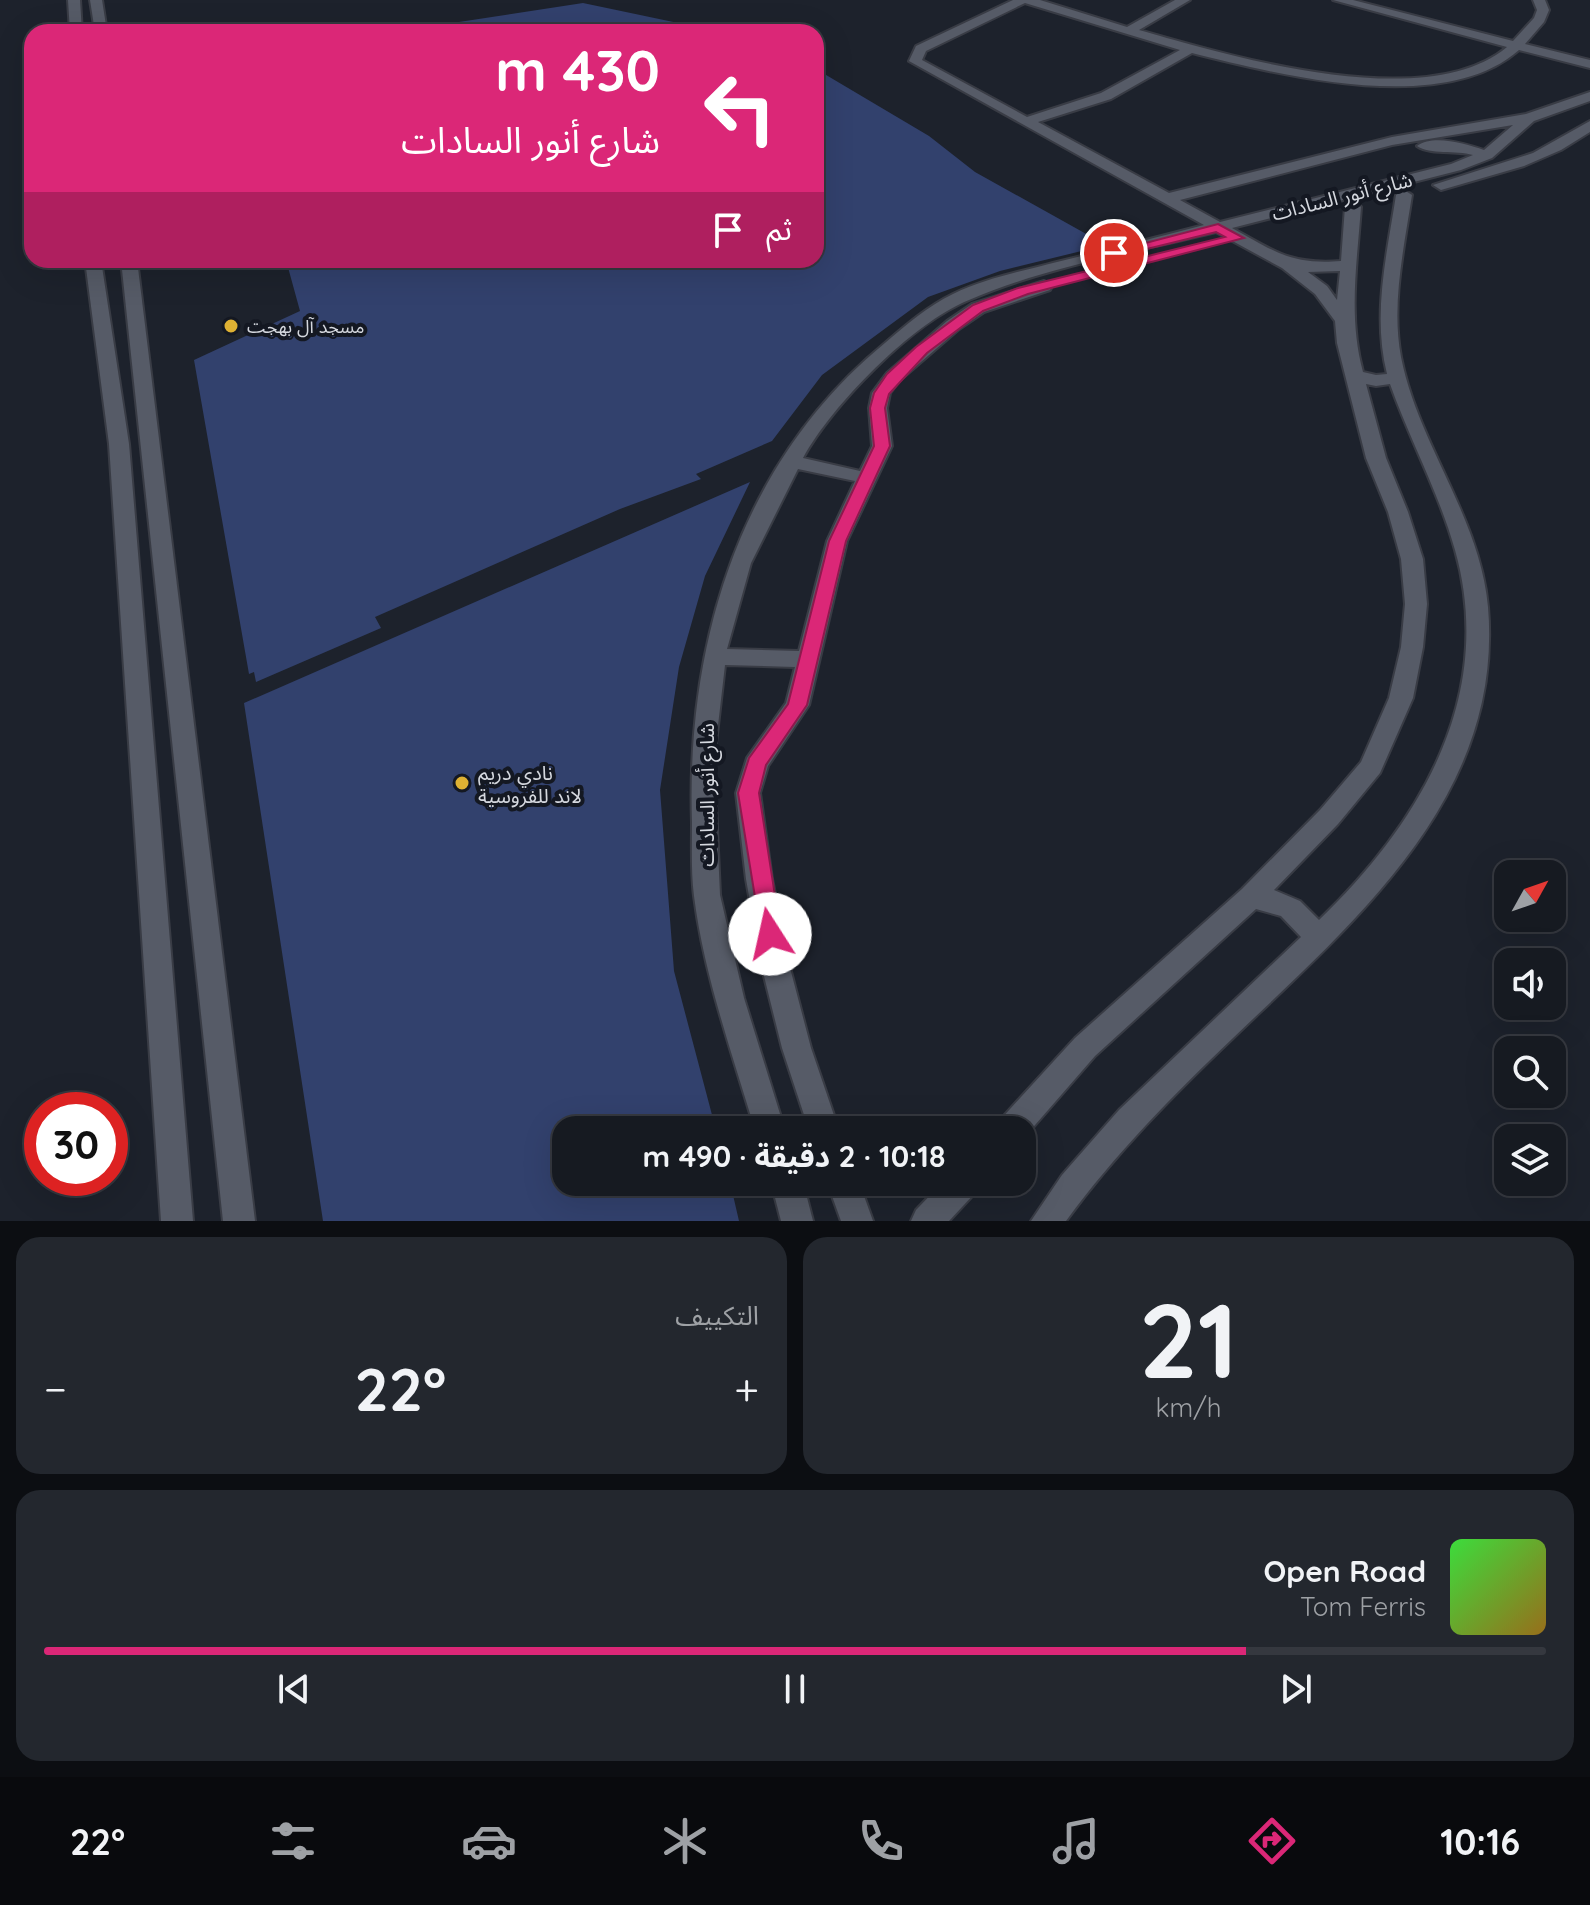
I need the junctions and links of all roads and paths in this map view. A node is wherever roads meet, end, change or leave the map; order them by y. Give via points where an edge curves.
1 (1025, 0) edge
2 (1184, 0) edge
3 (1339, 0) edge
4 (1539, 0) edge
5 (95, 3) edge
6 (74, 5) edge
7 (99, 24) edge
8 (1130, 30) junction
9 (1517, 44) junction
10 (1192, 48) junction
11 (1590, 64) edge
12 (1590, 96) edge
13 (1559, 105) junction
14 (1590, 115) edge
15 (1529, 118) junction
16 (1025, 122) junction
17 (1590, 125) edge
18 (1415, 136) junction
19 (1430, 145) junction
20 (1487, 155) junction
21 (1404, 195) junction
22 (1165, 199) junction
23 (1353, 207) junction
24 (1182, 208) junction
25 (1218, 228) junction
26 (1237, 238) junction
27 (1288, 265) junction
28 (1348, 265) junction
29 (94, 268) edge
30 (130, 268) edge
31 (1344, 321) junction
32 (1354, 375) junction
33 (1397, 378) junction
34 (790, 461) junction
35 (867, 478) junction
36 (714, 657) junction
37 (806, 659) junction
38 (1251, 897) junction
39 (1316, 940) junction
40 (766, 1116) edge
41 (819, 1116) edge
42 (1023, 1116) edge
43 (791, 1196) edge
44 (848, 1196) edge
45 (951, 1196) edge
46 (177, 1221) edge
47 (239, 1221) edge
48 (797, 1221) edge
49 (857, 1221) edge
50 (927, 1221) edge
51 (1047, 1221) edge

1 - 8 street
1 - 16 street via 921,49 915,61
2 - 8 street
3 - 9 street
4 - 9 street via 1540,19
5 - 6 street
5 - 7 street
8 - 10 street
9 - 10 street via 1475,71 1393,82 1307,75
9 - 11 street
10 - 16 street via 1106,96
12 - 13 street, شارع أنور السادات
13 - 14 street
13 - 15 street, شارع أنور السادات
15 - 18 street
15 - 20 street, شارع أنور السادات
16 - 22 street
17 - 21 street, شارع أنور السادات via 1525,163
18 - 19 street
18 - 22 street
19 - 20 street
19 - 24 street
20 - 25 street, شارع أنور السادات
21 - 23 street, شارع أنور السادات
21 - 33 street via 1390,304
22 - 24 street
23 - 26 street, شارع أنور السادات
23 - 28 street
24 - 25 street
25 - 26 street
25 - 34 street, شارع أنور السادات via 1006,280 960,297 929,315 864,369 808,431
26 - 27 street
26 - 35 street, شارع أنور السادات via 1023,291 965,317 921,350 881,393 882,446
27 - 28 street
27 - 31 street via 1321,290
28 - 31 street
29 - 46 street via 119,444
30 - 47 street
31 - 32 street
32 - 33 street via 1376,381
32 - 38 street via 1412,559 1412,647 1401,698 1371,767
33 - 39 street via 1470,559 1477,608 1476,669 1462,731 1435,792 1396,855
34 - 35 street
34 - 36 street, شارع أنور السادات via 740,563
35 - 37 street, شارع أنور السادات via 837,541
36 - 37 street
36 - 40 street, شارع أنور السادات via 702,760 707,895 730,998
37 - 41 street, شارع أنور السادات via 797,705 756,764 748,793 779,990
38 - 39 street via 1297,911
38 - 42 street via 1085,1047
39 - 51 street via 1150,1099 1072,1185
43 - 48 street
44 - 49 street
45 - 50 street

